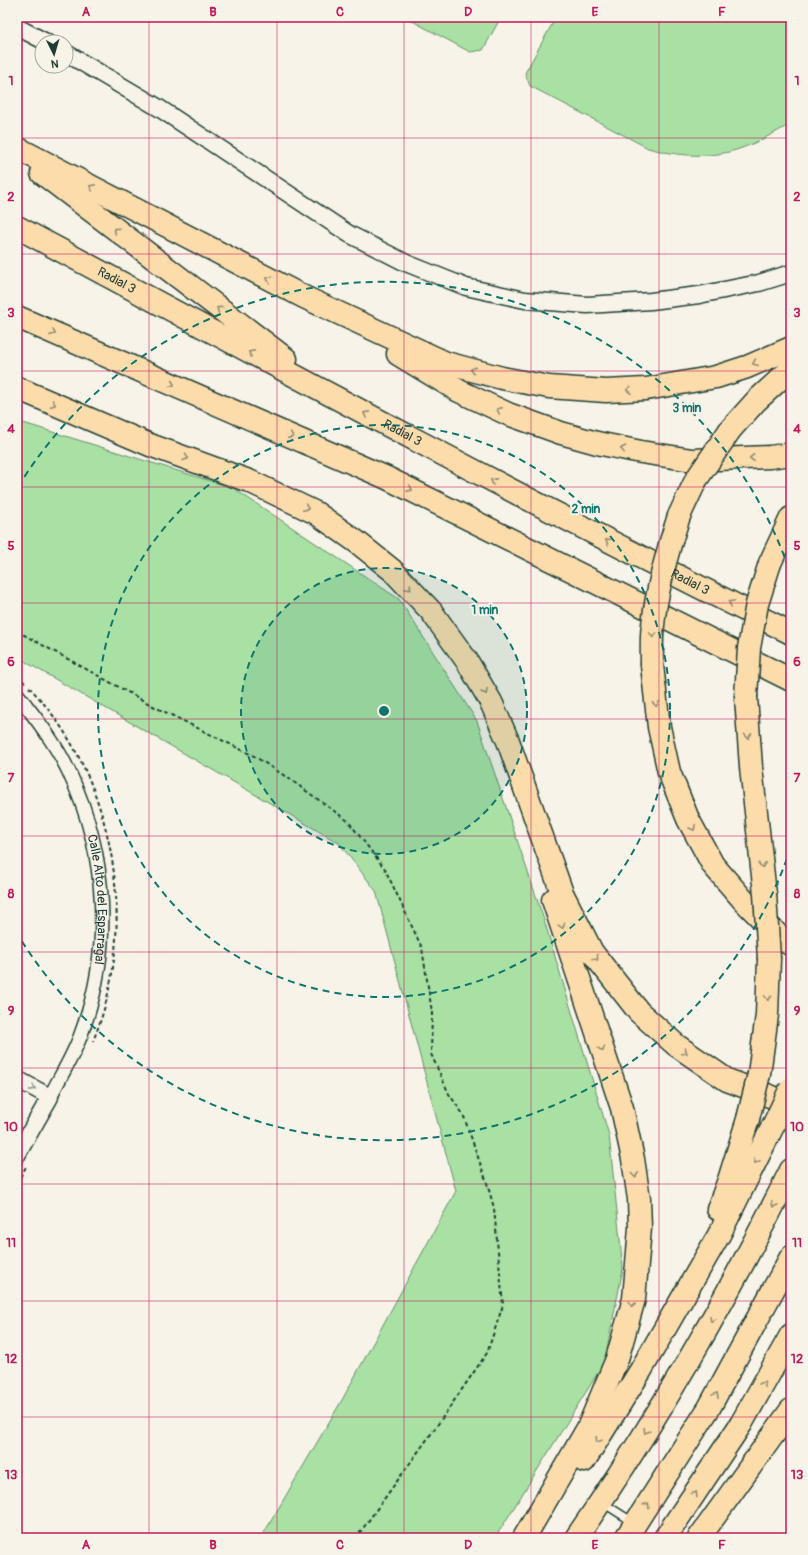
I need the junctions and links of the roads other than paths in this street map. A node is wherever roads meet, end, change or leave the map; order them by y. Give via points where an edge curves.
1 (17, 26) edge
2 (34, 35) edge
3 (74, 58) edge
4 (17, 148) edge
5 (17, 154) edge
6 (17, 227) edge
7 (791, 273) edge
8 (304, 297) junction
9 (17, 317) edge
10 (791, 348) edge
11 (791, 369) edge
12 (17, 388) edge
13 (339, 400) junction
14 (791, 454) edge
15 (791, 518) edge
16 (791, 633) edge
17 (791, 680) edge
18 (17, 694) edge
19 (508, 741) junction
20 (791, 945) edge
21 (17, 1079) edge
22 (791, 1088) edge
23 (50, 1097) junction
24 (791, 1104) edge
25 (23, 1159) edge
26 (791, 1170) edge
27 (791, 1257) edge
28 (791, 1335) edge
29 (641, 1370) junction
30 (791, 1410) edge
31 (791, 1425) edge
32 (737, 1486) junction
33 (601, 1501) junction
34 (631, 1531) edge
35 (524, 1538) edge
36 (531, 1538) edge
37 (576, 1538) edge
38 (665, 1538) edge
39 (699, 1538) edge

1 - 2 street
3 - 7 street via 159,108 349,234 406,263 466,287 525,300 587,306 699,295 759,283
8 -> 4 highway
13 -> 5 highway
13 -> 6 highway, Radial 3
10 -> 8 highway via 716,377 646,389 606,391 549,388 446,363
14 -> 8 highway via 692,460 641,452 561,433 508,414 459,391
9 -> 17 highway via 387,478
11 -> 20 highway, bridge via 756,401 730,430 696,480 679,516 658,590 653,626 652,665 659,727 669,772 688,819 713,865 745,902
12 -> 19 highway via 150,445 249,481 316,513 357,542 392,570 431,611 467,661 491,702
16 -> 13 highway, Radial 3 via 643,559
15 -> 29 highway, bridge via 770,563 757,604 749,648 746,697 769,959 767,1015 759,1074 729,1180 711,1227
18 - 23 street, Calle Alto del Esparragal via 41,724 69,771 92,835 101,882 102,932 96,986 80,1038
19 -> 24 highway via 562,893 592,952 639,1012 676,1045 727,1080
19 -> 35 highway via 523,810 622,1108 633,1159 640,1228 634,1299 617,1359 588,1428
21 -> 23 street
22 -> 29 highway, bridge via 720,1233
23 - 25 street, Calle Alto del Esparragal
26 -> 33 highway via 753,1246 674,1386
34 -> 27 highway via 710,1408
38 -> 28 highway via 741,1424
29 -> 36 highway via 597,1442
30 - 32 highway
31 - 32 highway
32 - 39 highway
33 - 34 lane
33 - 37 highway

